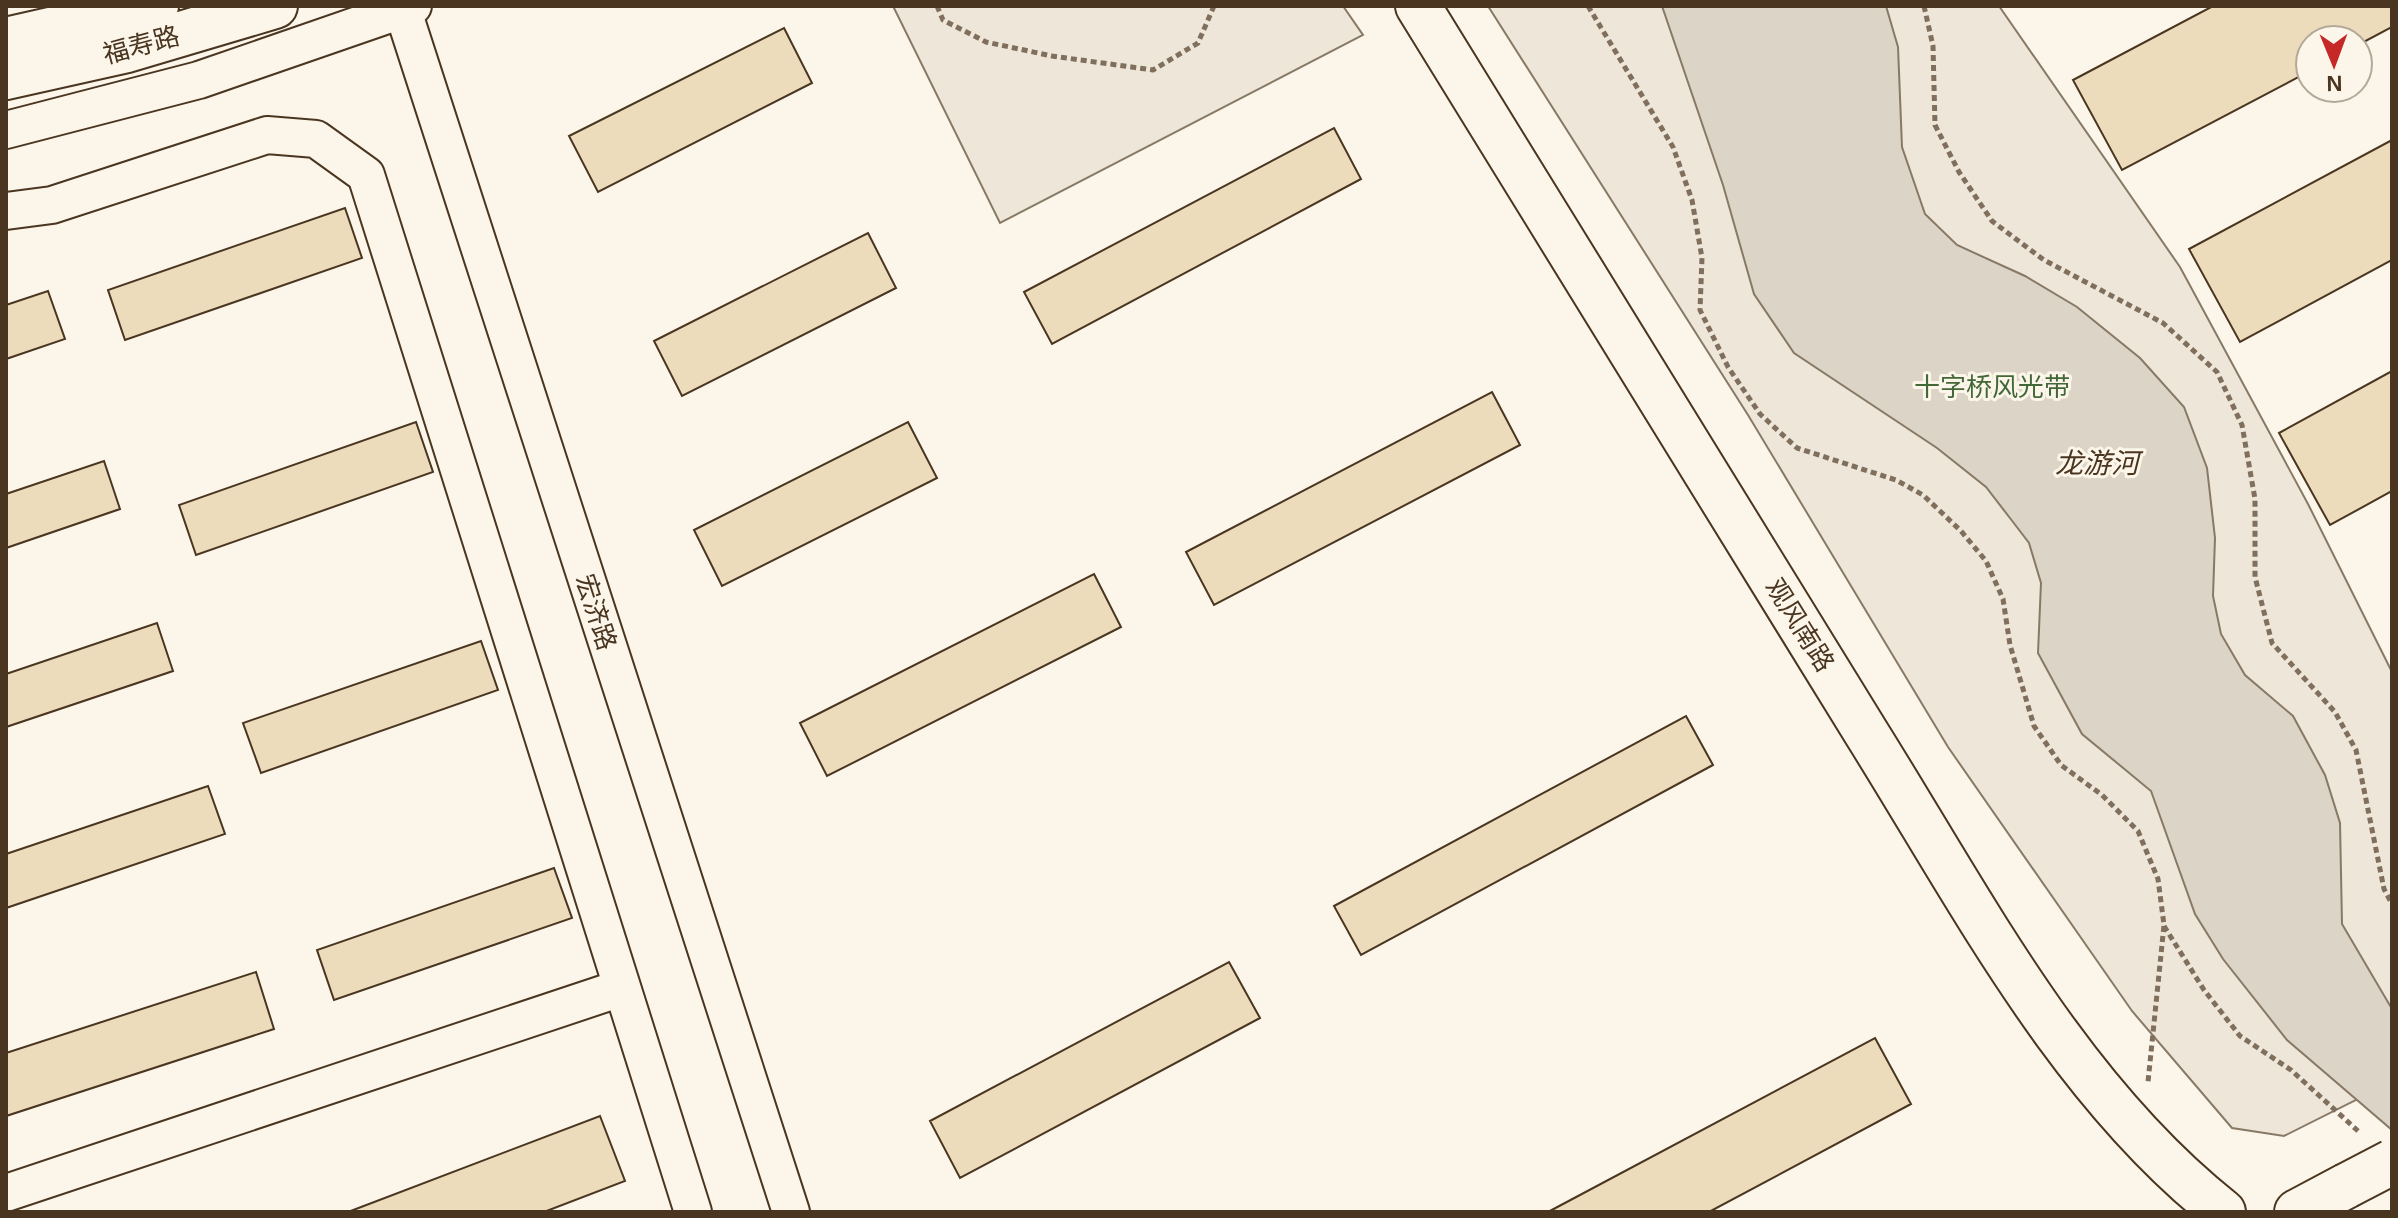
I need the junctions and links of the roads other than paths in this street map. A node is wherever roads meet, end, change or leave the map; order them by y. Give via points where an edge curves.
1 (156, 6) edge
2 (275, 6) edge
3 (1418, 6) edge
4 (408, 8) edge
5 (6, 40) edge
6 (6, 77) edge
7 (6, 130) edge
8 (6, 211) edge
9 (621, 988) junction
10 (2377, 1148) edge
11 (6, 1193) edge
12 (693, 1212) edge
13 (791, 1212) edge
14 (2223, 1212) edge
15 (2297, 1212) edge

1 - 5 street, 福寿路
2 - 6 street, 福寿路 via 127,50
3 - 14 street, 观风南路 via 2061,1039 2141,1135
4 - 7 street via 199,80
4 - 13 street, 宏济路
8 - 9 street via 52,205 267,135 316,139 366,175
9 - 11 street
9 - 12 street
10 - 15 street, bridge via 2346,1186

